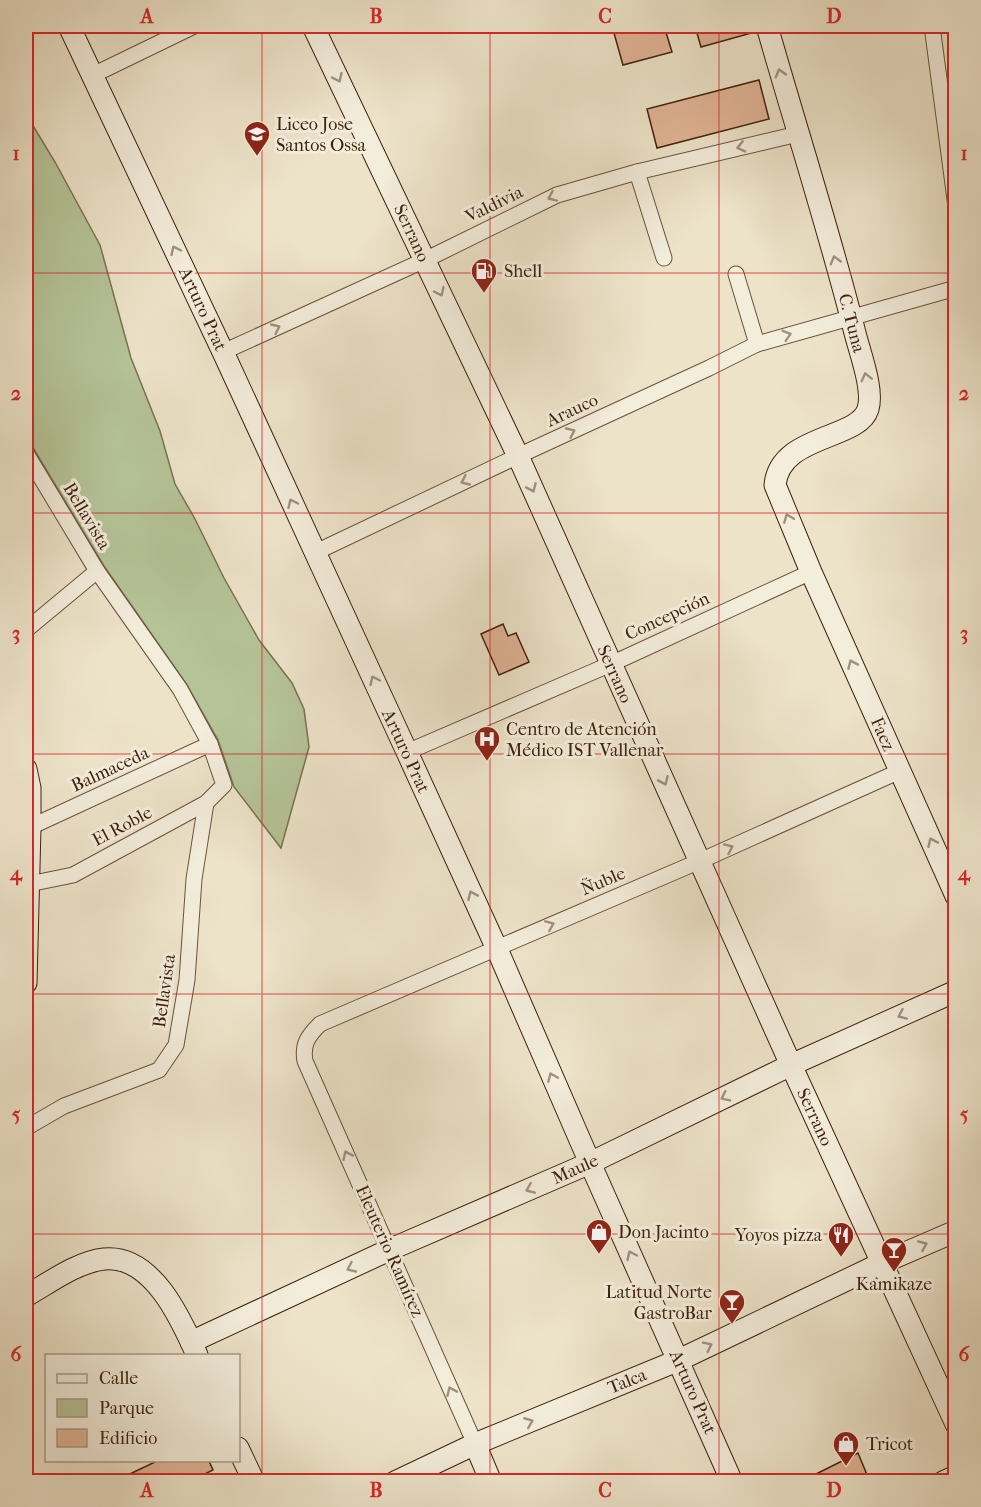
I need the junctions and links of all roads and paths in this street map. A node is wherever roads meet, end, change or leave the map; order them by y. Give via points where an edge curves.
1 (69, 26) edge
2 (195, 26) edge
3 (313, 26) edge
4 (767, 26) edge
5 (932, 26) edge
6 (93, 75) junction
7 (798, 134) junction
8 (637, 172) junction
9 (956, 207) edge
10 (664, 258) dead end
11 (424, 260) junction
12 (736, 274) dead end
13 (956, 288) edge
14 (850, 316) junction
15 (757, 344) junction
16 (223, 352) junction
17 (26, 453) edge
18 (518, 456) junction
19 (314, 552) junction
20 (97, 571) junction
21 (811, 572) junction
22 (26, 630) edge
23 (611, 664) junction
24 (210, 744) junction
25 (407, 752) junction
26 (26, 769) edge
27 (900, 771) junction
28 (224, 785) joint
29 (206, 803) junction
30 (28, 828) edge
31 (700, 861) junction
32 (29, 884) junction
33 (956, 896) edge
34 (497, 949) junction
35 (26, 983) edge
36 (956, 991) edge
37 (320, 1024) joint
38 (791, 1065) junction
39 (26, 1128) edge
40 (590, 1163) junction
41 (956, 1231) edge
42 (389, 1250) junction
43 (882, 1263) junction
44 (26, 1296) edge
45 (194, 1349) edge
46 (679, 1360) junction
47 (956, 1424) edge
48 (474, 1444) junction
49 (240, 1452) edge
50 (956, 1476) edge
51 (254, 1482) edge
52 (395, 1482) edge
53 (491, 1482) edge
54 (732, 1482) edge
55 (943, 1482) edge

1 - 6 main road, Arturo Prat
2 - 6 street
3 -> 11 main road, Serrano
7 -> 4 main road, C. Tuna
5 - 9 street
16 -> 6 main road, Arturo Prat
7 -> 8 street, Valdivia
14 -> 7 main road, C. Tuna
8 - 10 street
8 -> 11 street, Valdivia via 557,195
16 -> 11 street, Valdivia
11 -> 18 main road, Serrano
12 - 15 street
13 - 14 street, Arauco
15 -> 14 street, Arauco
21 -> 14 main road, C. Tuna via 775,485 776,474 797,451 859,422 868,411 869,389
18 -> 15 street, Arauco
19 -> 16 main road, Arturo Prat
17 - 20 street, Bellavista
18 -> 19 street, Arauco
18 -> 23 main road, Serrano
25 -> 19 main road, Arturo Prat
20 - 22 street
20 - 24 street, Bellavista via 180,689
21 - 23 street, Concepción
27 -> 21 main road, Faez
23 - 25 street, Concepción
23 -> 31 main road, Serrano
24 - 28 street, Bellavista
24 - 30 street, Balmaceda
34 -> 25 main road, Arturo Prat
26 - 30 main road via 30,788
31 -> 27 street, Ñuble
33 -> 27 main road, Faez
28 - 29 street, El Roble
29 - 32 street, El Roble via 73,875
29 - 39 street, Bellavista via 176,1045 159,1070 64,1106
30 - 32 main road
34 -> 31 street, Ñuble
31 - 38 main road, Serrano
32 - 35 main road
34 - 37 street, Ñuble
40 -> 34 main road, Arturo Prat
36 -> 38 main road, Maule
42 -> 37 street, Eleuterio Ramírez via 305,1061 302,1048
38 -> 40 main road, Maule
38 - 43 main road, Serrano
40 -> 42 main road, Maule
46 -> 40 main road, Arturo Prat
43 -> 41 main road, Talca
42 -> 45 main road, Maule
48 -> 42 street, Eleuterio Ramírez
46 -> 43 main road, Talca
43 - 47 main road, Serrano
44 - 45 main road via 82,1266 103,1259 125,1259 149,1277 176,1310
48 -> 46 main road, Talca
46 - 54 main road, Arturo Prat
48 - 52 main road, Talca
48 - 53 main road, Eleuterio Ramírez
49 - 51 main road
50 - 55 main road

